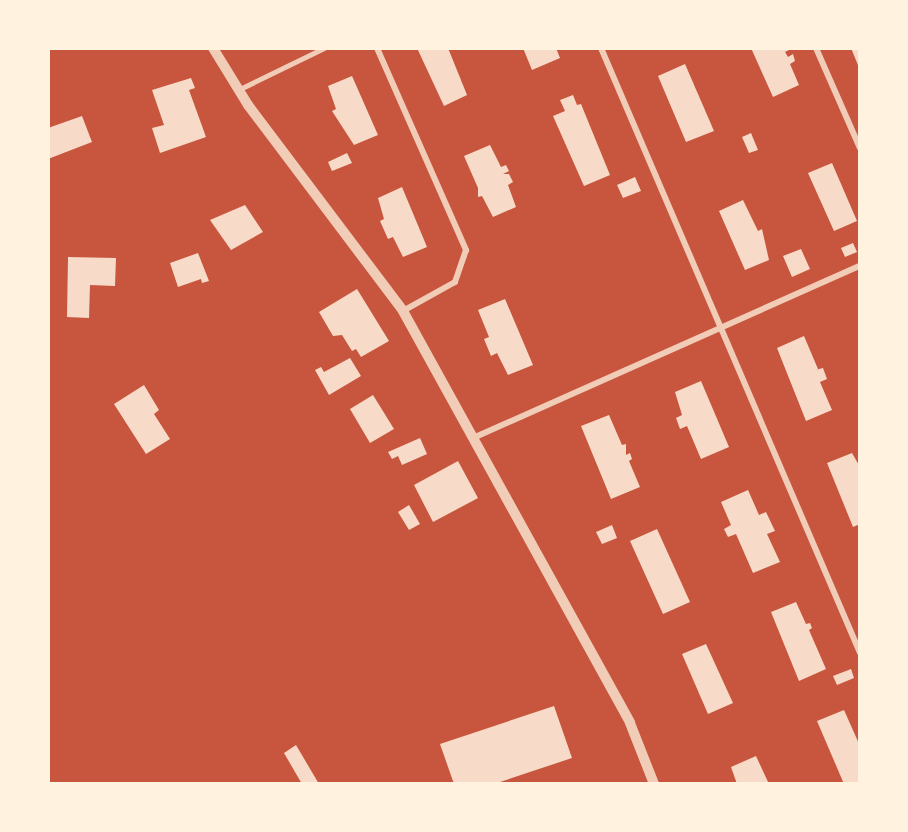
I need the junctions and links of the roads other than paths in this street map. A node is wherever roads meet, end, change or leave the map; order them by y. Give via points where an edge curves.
1 (213, 48) edge
2 (324, 48) edge
3 (377, 48) edge
4 (601, 48) edge
5 (816, 48) edge
6 (238, 90) junction
7 (860, 148) edge
8 (860, 266) edge
9 (403, 311) junction
10 (719, 327) junction
11 (473, 438) junction
12 (860, 653) edge
13 (654, 784) edge

1 - 6 street
2 - 6 lane
3 - 9 street via 466,250 455,282
4 - 10 street
5 - 7 street
6 - 9 street
8 - 10 street
9 - 11 street
10 - 11 street
10 - 12 street
11 - 13 street via 630,723

